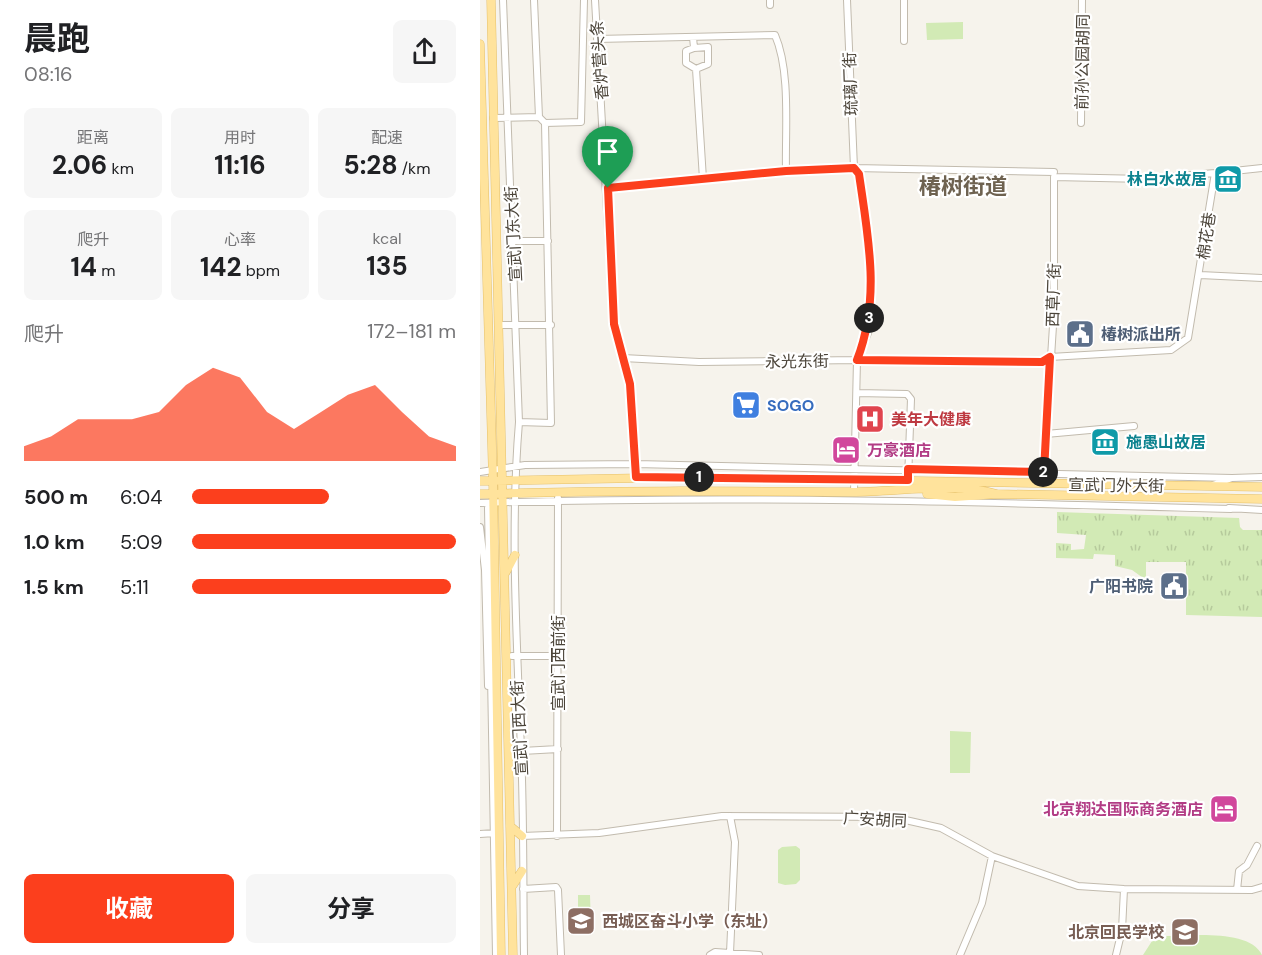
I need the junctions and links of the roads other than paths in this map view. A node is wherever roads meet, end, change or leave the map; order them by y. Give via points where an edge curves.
1 (503, 0) edge
2 (534, 0) edge
3 (584, 0) edge
4 (595, 0) edge
5 (847, 0) edge
6 (904, 0) edge
7 (1082, 0) edge
8 (492, 2) edge
9 (693, 37) junction
10 (597, 39) junction
11 (904, 41) dead end
12 (480, 44) edge
13 (694, 48) junction
14 (696, 69) junction
15 (506, 117) junction
16 (539, 117) junction
17 (493, 118) junction
18 (545, 123) junction
19 (1081, 123) dead end
20 (854, 168) junction
21 (1262, 168) edge
22 (786, 171) junction
23 (1215, 173) junction
24 (1054, 174) junction
25 (703, 179) junction
26 (608, 188) junction
27 (514, 241) junction
28 (548, 241) junction
29 (483, 245) edge
30 (1200, 275) junction
31 (1262, 278) edge
32 (498, 325) junction
33 (551, 325) junction
34 (516, 326) junction
35 (484, 331) edge
36 (1050, 357) junction
37 (623, 358) junction
38 (857, 360) junction
39 (856, 393) junction
40 (519, 422) junction
41 (1134, 426) dead end
42 (1046, 434) junction
43 (636, 464) junction
44 (515, 467) junction
45 (854, 467) junction
46 (908, 469) junction
47 (1044, 472) junction
48 (480, 473) edge
49 (636, 477) junction
50 (1262, 477) edge
51 (1232, 478) junction
52 (516, 479) junction
53 (503, 480) junction
54 (854, 480) junction
55 (908, 480) junction
56 (480, 481) edge
57 (491, 481) junction
58 (1043, 484) junction
59 (1208, 487) junction
60 (1262, 487) edge
61 (516, 491) junction
62 (503, 492) junction
63 (854, 492) junction
64 (480, 494) edge
65 (558, 495) junction
66 (1203, 498) junction
67 (1262, 499) edge
68 (492, 501) junction
69 (503, 501) junction
70 (517, 501) junction
71 (480, 503) edge
72 (1231, 509) junction
73 (1262, 510) edge
74 (480, 527) edge
75 (515, 555) junction
76 (505, 573) junction
77 (506, 655) junction
78 (515, 656) junction
79 (558, 656) junction
80 (494, 698) junction
81 (558, 749) junction
82 (522, 751) junction
83 (730, 816) junction
84 (510, 826) junction
85 (496, 833) junction
86 (480, 834) edge
87 (522, 836) junction
88 (557, 836) junction
89 (1257, 846) dead end
90 (992, 856) junction
91 (522, 871) junction
92 (513, 885) junction
93 (1262, 887) edge
94 (523, 888) junction
95 (1124, 889) junction
96 (1237, 890) junction
97 (1252, 890) junction
98 (1262, 893) edge
99 (730, 953) junction
100 (496, 955) edge
101 (501, 955) edge
102 (513, 955) edge
103 (524, 955) edge
104 (561, 955) edge
105 (710, 955) edge
106 (759, 955) edge
107 (960, 955) edge
108 (1116, 955) edge

1 - 15 street, 宣武门东大街
2 - 16 street
3 - 18 street via 580,122
4 - 10 street, 香炉营头条
5 - 20 street, 琉璃厂街
6 - 11 street
7 - 19 street, 前孙公园胡同
8 - 17 main road, 宣武门东大街
9 - 10 street
9 - 13 street
9 - 22 street via 775,35 781,49
10 - 26 street, 香炉营头条
12 - 29 main road, 宣武门东大街
13 - 14 street via 686,51 686,63
13 - 14 street via 708,47 708,64
14 - 25 street
15 - 16 street
15 - 17 street
15 - 27 street, 宣武门东大街
16 - 18 street
17 - 32 main road, 宣武门东大街
18 - 28 street
20 - 22 street
20 - 24 street
20 - 38 street, 琉璃厂街 via 859,174 871,275 868,333
21 - 23 street
22 - 25 street
23 - 24 street via 1145,179
23 - 30 street, 棉花巷
24 - 36 street, 西草厂街
25 - 26 street
26 - 37 street, 香炉营头条 via 613,313
27 - 28 street
27 - 34 street, 宣武门东大街
28 - 33 street
29 - 35 main road, 宣武门东大街
30 - 31 street
30 - 36 street, 永光东街 via 1188,338 1171,350
32 - 34 street
32 - 53 main road, 宣武门东大街
33 - 34 street
33 - 40 street via 552,423
34 - 40 street, 宣武门东大街
35 - 57 main road, 宣武门东大街
36 - 38 street, 永光东街 via 1042,362
36 - 42 street, 西草厂街
37 - 38 street, 永光东街 via 699,362
37 - 43 street, 香炉营头条 via 630,384
38 - 39 street, 琉璃厂街
39 - 45 street, 琉璃厂街
39 - 46 street via 898,393 911,399
40 - 44 street, 宣武门东大街
41 - 42 street
42 - 47 street, 西草厂街
43 - 44 street
43 - 45 street
43 - 49 street, 香炉营头条
44 - 48 street
44 - 52 street, 宣武门东大街
45 - 46 street
45 - 54 street, 琉璃厂街
46 - 47 street
46 - 55 street
47 - 51 street
47 - 58 street, 西草厂街
48 - 57 street
49 - 52 main road, 宣武门外大街
49 - 54 main road, 宣武门外大街
50 - 51 street
51 - 59 street
52 - 53 main road, 宣武门外大街
52 - 61 street, 宣武门西大街
53 - 57 main road, 宣武门外大街
53 - 62 main road, 宣武门西大街
54 - 55 main road, 宣武门外大街
54 - 63 street, 琉璃厂街
55 - 58 main road, 宣武门外大街
56 - 57 main road, 宣武门外大街
57 - 68 main road, 宣武门西大街
58 - 59 main road, 宣武门外大街
59 - 60 main road, 宣武门外大街
61 - 62 main road, 宣武门外大街
61 - 65 main road, 宣武门外大街
61 - 70 street, 宣武门西大街
62 - 68 main road, 宣武门外大街
62 - 69 main road, 宣武门西大街
63 - 65 main road, 宣武门外大街
63 - 66 main road, 宣武门外大街 via 951,489 997,494
64 - 68 main road, 宣武门外大街
65 - 70 street
65 - 72 street
65 - 79 street, 宣武门西前街
66 - 67 main road, 宣武门外大街
66 - 72 street
68 - 69 street
68 - 71 street
68 - 80 main road, 宣武门西大街
69 - 70 street
69 - 76 main road, 宣武门西大街
70 - 75 street, 宣武门西大街
72 - 73 street
74 - 80 street, 宣武门西大街 via 485,570 487,680
75 - 76 main road
75 - 78 street, 宣武门西大街
76 - 77 main road, 宣武门西大街
77 - 78 street
77 - 84 main road, 宣武门西大街
78 - 79 street
78 - 82 street, 宣武门西大街
79 - 81 street, 宣武门西前街
80 - 85 main road, 宣武门西大街
81 - 82 street
81 - 88 street, 宣武门西前街
82 - 87 street, 宣武门西大街
83 - 88 street, 广安胡同
83 - 90 street, 广安胡同 via 908,819 941,828
83 - 99 street via 735,842
84 - 87 main road
84 - 92 main road, 宣武门西大街
85 - 86 street
85 - 100 street, 宣武门西大街
85 - 101 main road, 宣武门西大街
87 - 88 street, 广安胡同
87 - 91 street, 宣武门西大街
89 - 96 street via 1239,871
90 - 95 street, 广安胡同 via 1060,882
90 - 107 street via 982,903
91 - 92 main road
91 - 94 street, 宣武门西大街
92 - 102 main road, 宣武门西大街
93 - 97 street, 广安胡同
94 - 103 street, 宣武门西大街
94 - 104 street via 558,890
95 - 96 street, 广安胡同
95 - 108 street
96 - 97 street, 广安胡同
97 - 98 street, 广安胡同
99 - 105 street
99 - 106 street

